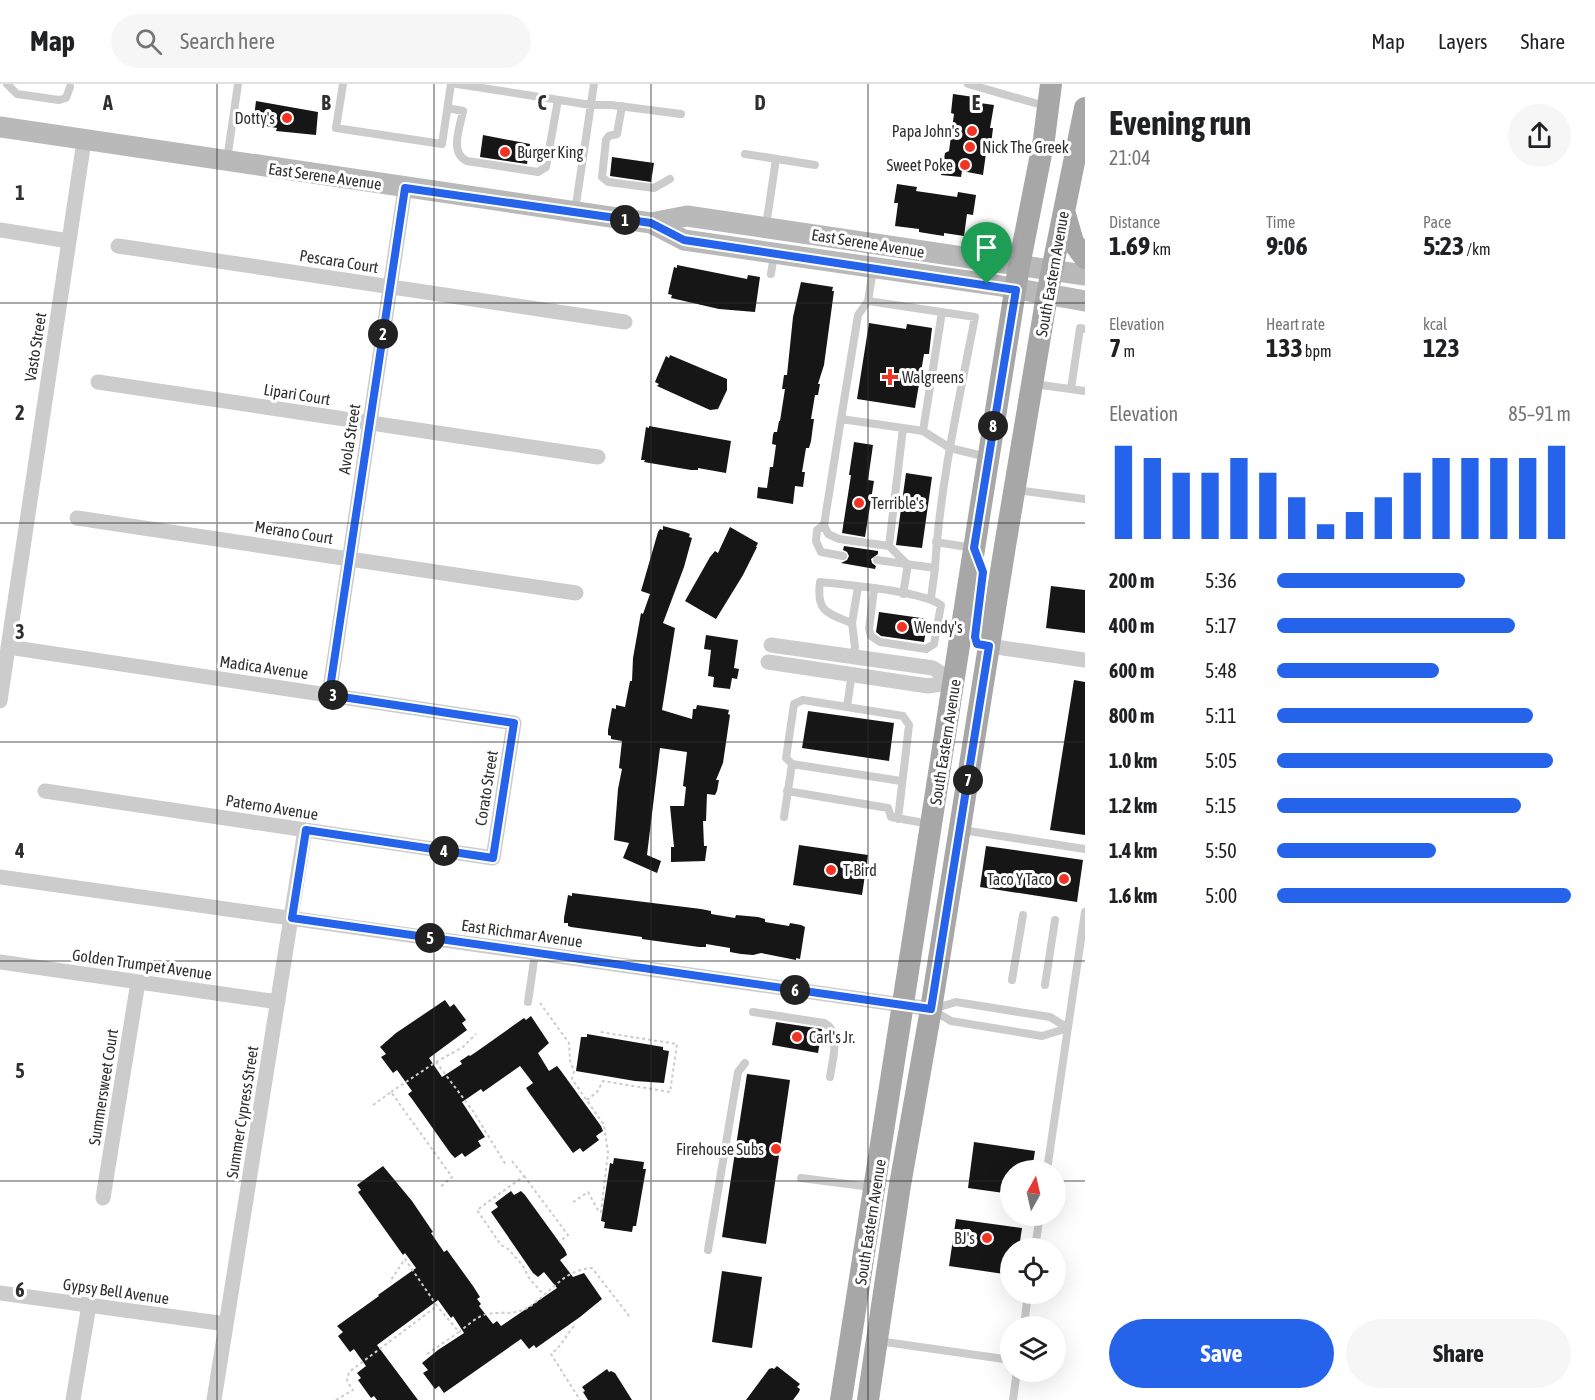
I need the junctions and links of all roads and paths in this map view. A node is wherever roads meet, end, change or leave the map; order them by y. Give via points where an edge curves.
1 (7, 84) edge
2 (238, 84) edge
3 (343, 84) edge
4 (451, 84) edge
5 (457, 84) edge
6 (594, 84) edge
7 (968, 84) edge
8 (1051, 84) edge
9 (982, 86) edge
10 (70, 87) dead end
11 (558, 99) junction
12 (591, 105) junction
13 (622, 106) junction
14 (1048, 106) junction
15 (448, 108) junction
16 (1085, 108) edge
17 (681, 114) dead end
18 (0, 127) edge
19 (84, 141) junction
20 (745, 154) dead end
21 (1079, 155) edge
22 (776, 159) junction
23 (227, 162) junction
24 (814, 165) dead end
25 (670, 179) dead end
26 (405, 188) junction
27 (1064, 208) junction
28 (575, 212) junction
29 (651, 223) junction
30 (766, 228) junction
31 (0, 231) edge
32 (69, 241) junction
33 (118, 246) dead end
34 (1085, 258) edge
35 (1019, 266) junction
36 (873, 269) junction
37 (1052, 271) junction
38 (1085, 275) edge
39 (390, 287) junction
40 (1031, 292) junction
41 (868, 301) junction
42 (1085, 301) edge
43 (942, 312) junction
44 (625, 322) dead end
45 (1085, 329) edge
46 (98, 382) dead end
47 (1032, 383) junction
48 (1071, 389) junction
49 (1085, 391) edge
50 (841, 419) junction
51 (370, 423) junction
52 (903, 428) junction
53 (923, 431) junction
54 (950, 448) junction
55 (598, 457) dead end
56 (988, 458) junction
57 (1014, 489) junction
58 (1085, 499) edge
59 (77, 518) dead end
60 (824, 525) junction
61 (936, 542) junction
62 (889, 546) junction
63 (974, 548) junction
64 (843, 555) dead end
65 (349, 559) junction
66 (877, 560) dead end
67 (908, 564) junction
68 (935, 568) junction
69 (858, 587) junction
70 (874, 589) junction
71 (576, 593) dead end
72 (903, 594) junction
73 (931, 598) junction
74 (852, 623) junction
75 (771, 645) dead end
76 (989, 646) junction
77 (8, 647) junction
78 (854, 657) junction
79 (1085, 660) edge
80 (768, 662) dead end
81 (851, 676) junction
82 (954, 682) junction
83 (982, 687) junction
84 (329, 695) junction
85 (0, 701) edge
86 (847, 707) junction
87 (514, 723) joint
88 (792, 764) junction
89 (901, 781) junction
90 (45, 791) dead end
91 (787, 791) junction
92 (784, 817) dead end
93 (898, 819) junction
94 (932, 824) junction
95 (960, 829) junction
96 (306, 830) junction
97 (1085, 849) edge
98 (493, 858) joint
99 (0, 876) edge
100 (1023, 915) dead end
101 (292, 918) junction
102 (1085, 918) edge
103 (1055, 920) dead end
104 (535, 954) junction
105 (0, 962) edge
106 (1012, 980) dead end
107 (138, 982) junction
108 (1045, 985) dead end
109 (278, 1002) junction
110 (528, 1002) dead end
111 (540, 1003) dead end
112 (904, 1005) junction
113 (931, 1009) junction
114 (753, 1012) dead end
115 (1068, 1028) junction
116 (600, 1032) dead end
117 (476, 1034) dead end
118 (436, 1062) junction
119 (745, 1063) dead end
120 (830, 1077) dead end
121 (391, 1092) junction
122 (586, 1100) junction
123 (373, 1105) dead end
124 (1048, 1160) edge
125 (512, 1161) dead end
126 (506, 1165) dead end
127 (522, 1174) junction
128 (801, 1178) dead end
129 (876, 1187) junction
130 (439, 1188) dead end
131 (103, 1198) dead end
132 (572, 1203) dead end
133 (559, 1242) dead end
134 (708, 1250) dead end
135 (391, 1281) dead end
136 (0, 1293) edge
137 (544, 1295) junction
138 (89, 1305) junction
139 (437, 1306) junction
140 (630, 1317) dead end
141 (226, 1324) junction
142 (574, 1326) dead end
143 (459, 1332) junction
144 (877, 1341) junction
145 (427, 1354) dead end
146 (1000, 1358) edge
147 (1015, 1382) edge
148 (842, 1398) edge
149 (73, 1400) edge
150 (214, 1400) edge
151 (336, 1400) edge
152 (580, 1400) edge
153 (868, 1400) edge
154 (1012, 1400) edge

1 - 10 lane via 17,94 58,100 66,98
2 - 23 lane
3 - 15 lane via 336,128 442,144
4 - 15 lane
5 - 11 lane
6 - 12 lane
7 - 9 lane
8 - 14 main road, South Eastern Avenue
9 - 14 lane
11 - 12 lane
11 - 15 lane via 548,162 538,172 461,158 456,149 463,111
12 - 13 lane
12 - 28 lane
13 - 17 lane
13 - 25 lane via 617,134 606,140 602,177 608,182 654,188
14 - 35 main road, South Eastern Avenue
16 - 21 main road, South Eastern Avenue
18 - 19 main road, East Serene Avenue
19 - 23 main road, East Serene Avenue
19 - 32 street, Vasto Street
20 - 22 lane
21 - 27 main road, South Eastern Avenue
22 - 24 lane
22 - 30 lane
23 - 26 main road, East Serene Avenue
26 - 28 main road, East Serene Avenue
26 - 39 street, Avola Street
27 - 34 main road via 1073,242
27 - 37 main road, South Eastern Avenue
28 - 29 main road, East Serene Avenue
29 - 30 main road, East Serene Avenue via 687,216
29 - 36 main road, East Serene Avenue via 684,240 773,264
30 - 35 main road, East Serene Avenue
31 - 32 street
32 - 77 street, Vasto Street
33 - 39 street, Pescara Court
35 - 37 main road, East Serene Avenue
35 - 40 main road, South Eastern Avenue
36 - 40 main road, East Serene Avenue
36 - 41 lane
37 - 38 main road, East Serene Avenue
37 - 40 main road, South Eastern Avenue
39 - 44 street, Pescara Court
39 - 51 street, Avola Street
40 - 42 main road, East Serene Avenue
40 - 47 main road, South Eastern Avenue
40 - 56 main road, South Eastern Avenue
41 - 43 lane
41 - 50 lane via 858,315
43 - 53 lane
43 - 54 lane via 975,317
45 - 48 lane via 1080,328
46 - 51 street, Lipari Court
47 - 48 lane
47 - 57 main road, South Eastern Avenue
48 - 49 lane
50 - 52 lane
50 - 60 lane
51 - 55 street, Lipari Court
51 - 65 street, Avola Street
52 - 53 lane
52 - 62 lane
53 - 54 lane
54 - 56 lane
54 - 61 lane
56 - 63 main road, South Eastern Avenue
57 - 58 lane
57 - 76 main road, South Eastern Avenue
59 - 65 street, Merano Court
60 - 62 lane via 828,534 839,539
60 - 64 lane via 817,530 821,552
61 - 63 lane
61 - 68 lane
62 - 67 lane
63 - 76 main road via 983,572 975,637 977,644
63 - 82 main road, South Eastern Avenue
65 - 71 street, Merano Court
65 - 84 street, Avola Street
66 - 67 lane
67 - 68 lane
67 - 72 lane
68 - 73 lane
69 - 70 lane
69 - 74 lane
69 - 74 lane via 820,582 819,603 825,611
70 - 72 lane
70 - 73 lane via 869,629 880,642 926,649 934,644 940,605
72 - 73 lane
74 - 78 lane
75 - 78 street
76 - 79 street
76 - 83 main road, South Eastern Avenue
77 - 84 street, Madica Avenue
77 - 85 street, Vasto Street
78 - 81 lane
78 - 82 street via 933,668
80 - 81 street
81 - 82 street via 928,686
81 - 86 lane
82 - 83 main road
82 - 94 main road, South Eastern Avenue
83 - 95 main road, South Eastern Avenue
84 - 87 street, Madica Avenue
86 - 88 lane via 803,700 794,704 786,758
86 - 89 lane via 903,716 909,725
87 - 98 street, Corato Street
88 - 89 lane
88 - 91 lane
89 - 93 lane
90 - 96 street, Paterno Avenue
91 - 92 lane
91 - 93 lane via 888,808 891,818
93 - 94 lane
94 - 112 main road, South Eastern Avenue
95 - 97 lane
95 - 113 main road, South Eastern Avenue
96 - 98 street, Paterno Avenue
96 - 101 street, Summer Cypress Street
99 - 101 street, East Richmar Avenue
100 - 106 lane
101 - 104 street, East Richmar Avenue
101 - 109 street, Summer Cypress Street
102 - 115 lane
103 - 108 lane
104 - 110 lane
104 - 112 street, East Richmar Avenue
105 - 107 street, Golden Trumpet Avenue
107 - 109 street, Golden Trumpet Avenue
107 - 131 street, Summersweet Court
109 - 141 street, Summer Cypress Street
111 - 122 path via 569,1043 573,1079
112 - 113 street, East Richmar Avenue
112 - 129 main road, South Eastern Avenue
113 - 115 lane via 956,1002 1050,1017
113 - 115 lane via 951,1021 1042,1036
113 - 144 main road, South Eastern Avenue
114 - 120 lane via 829,1025 834,1040
115 - 124 lane
116 - 122 path via 677,1044 670,1092 603,1081
117 - 118 path via 463,1047
118 - 121 path
118 - 126 path via 473,1110
119 - 134 lane via 738,1072
121 - 123 path
121 - 130 path via 452,1177
122 - 132 path via 604,1125 608,1153 601,1212 588,1192
125 - 127 path
127 - 133 path via 568,1235
127 - 137 path via 477,1210
128 - 129 lane
129 - 144 main road via 882,1216 870,1317
129 - 148 main road, South Eastern Avenue
135 - 139 path via 405,1259
136 - 138 street, Gypsy Bell Avenue
137 - 140 path via 573,1272 592,1268
137 - 143 path via 528,1308 512,1314 486,1314
138 - 141 street, Gypsy Bell Avenue
138 - 149 street
139 - 143 path
139 - 151 path via 349,1372 346,1381 353,1390
141 - 150 street, Summer Cypress Street
142 - 152 path via 564,1336 561,1347 551,1354
143 - 145 path
144 - 146 lane
144 - 153 main road, South Eastern Avenue
147 - 154 lane

